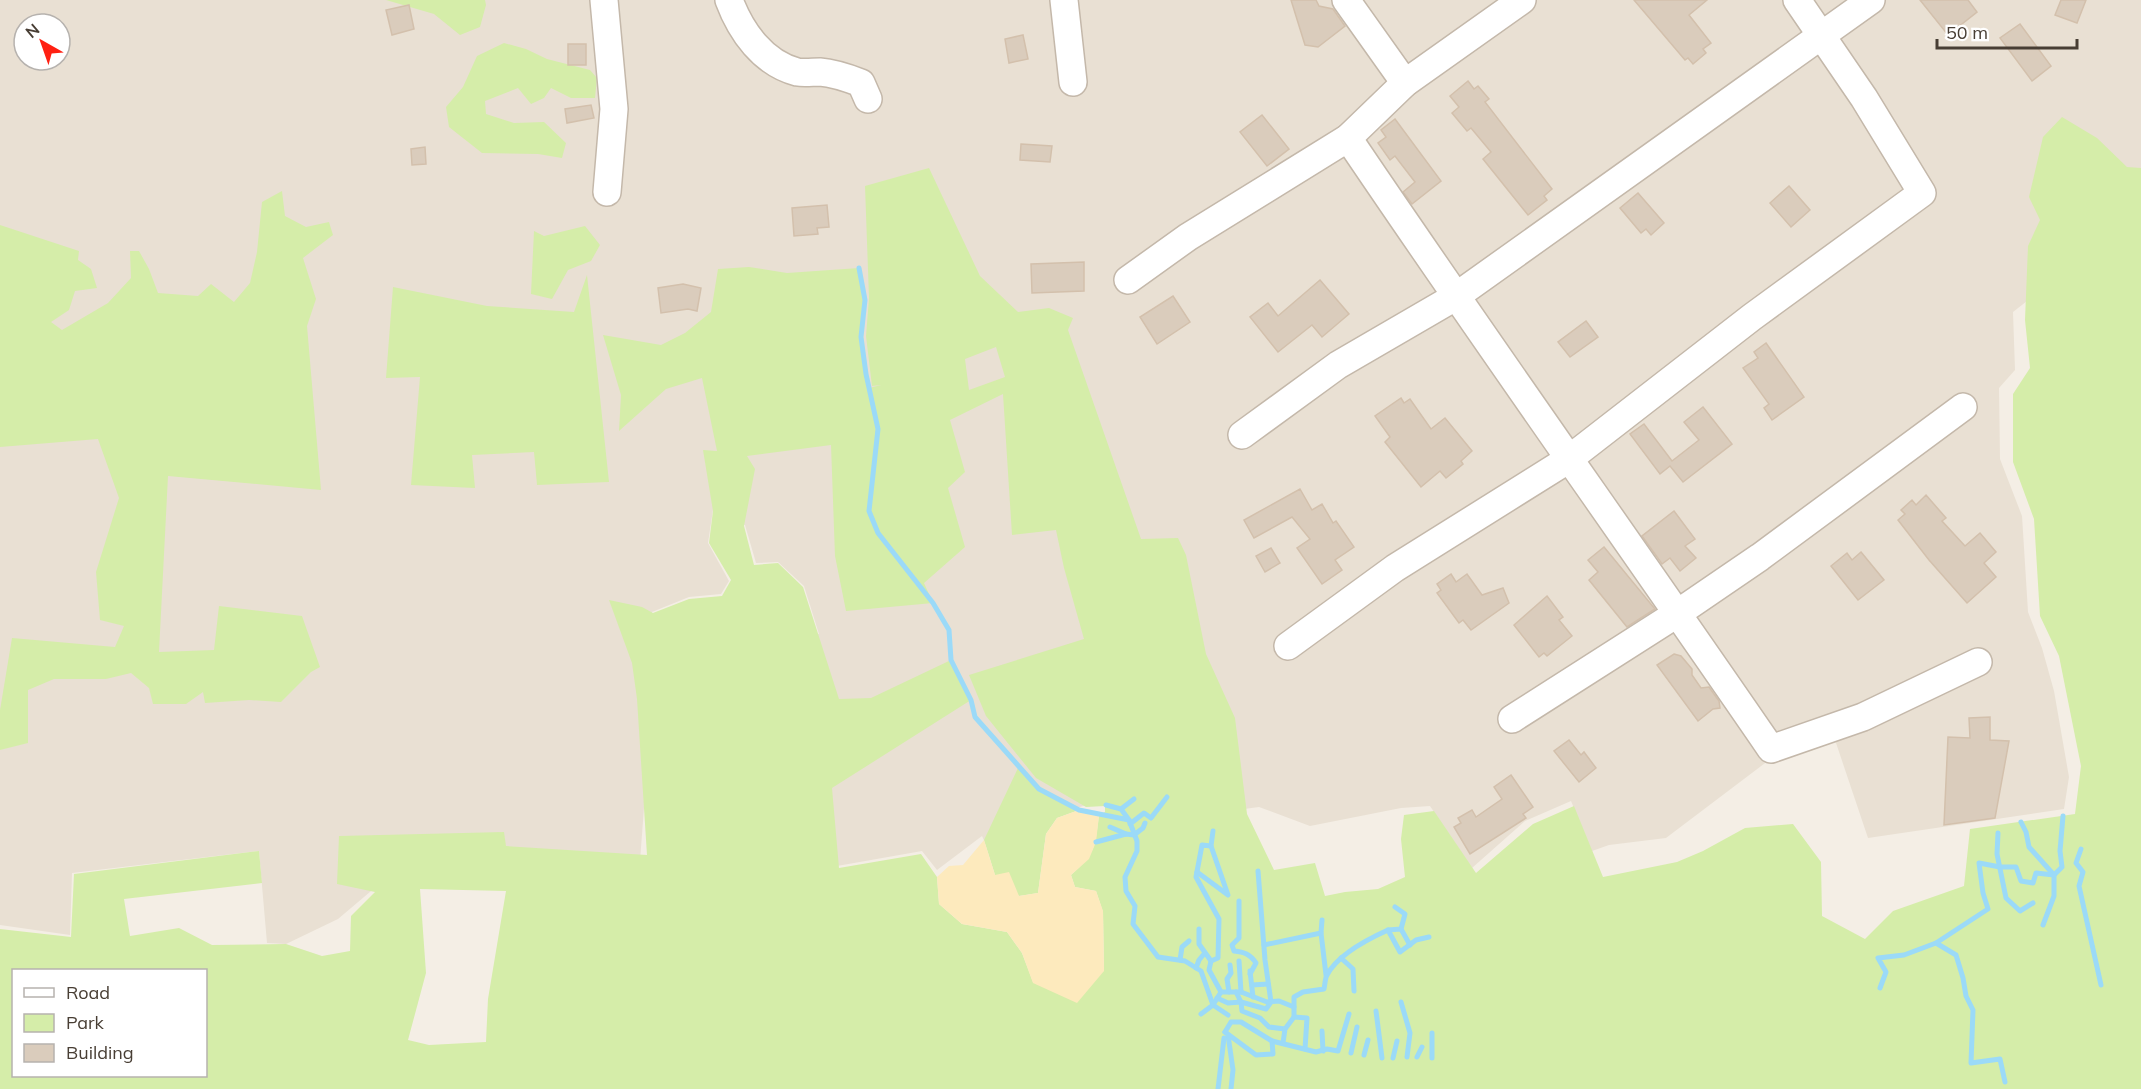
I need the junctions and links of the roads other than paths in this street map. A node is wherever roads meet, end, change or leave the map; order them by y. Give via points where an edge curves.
1 (604, 0) edge
2 (729, 0) edge
3 (1064, 0) edge
4 (1346, 0) edge
5 (1522, 0) edge
6 (1797, 0) edge
7 (1871, 0) edge
8 (1822, 36) junction
9 (1073, 82) dead end
10 (1405, 83) junction
11 (868, 99) dead end
12 (1348, 138) junction
13 (607, 192) dead end
14 (1128, 280) dead end
15 (1455, 297) junction
16 (1963, 407) dead end
17 (1242, 435) dead end
18 (1569, 459) junction
19 (1678, 613) junction
20 (1288, 646) dead end
21 (1978, 662) dead end
22 (1512, 719) dead end

1 - 13 street via 614,109
2 - 11 street via 735,17 772,61 798,72 823,72 861,83
3 - 9 street
4 - 10 street
5 - 10 street
6 - 8 street
7 - 8 street
8 - 15 street
8 - 18 street via 1922,193 1752,317
10 - 12 street
12 - 14 street via 1188,237
12 - 15 street
15 - 17 street via 1338,365
15 - 18 street
16 - 19 street
18 - 19 street
18 - 20 street via 1395,568
19 - 21 street via 1771,749 1863,717
19 - 22 street

